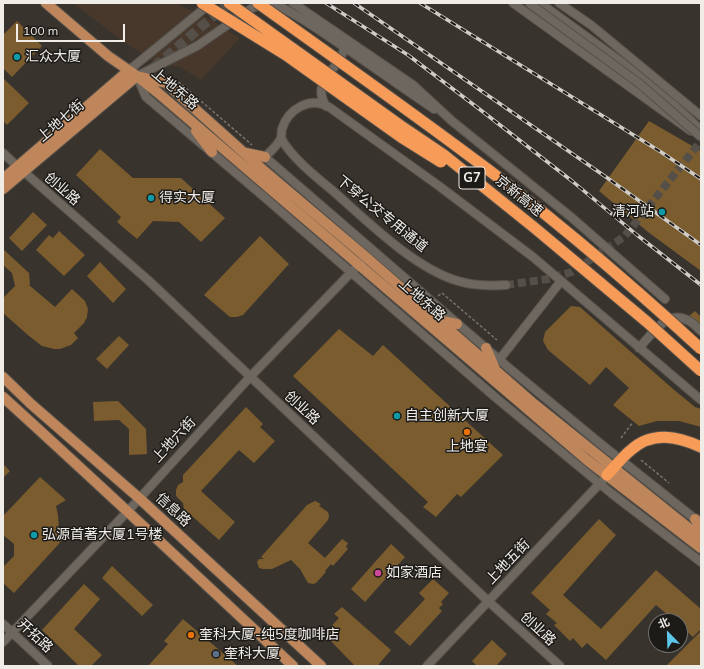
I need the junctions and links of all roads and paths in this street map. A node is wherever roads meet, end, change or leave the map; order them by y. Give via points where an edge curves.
1 (46, 3) edge
2 (202, 3) edge
3 (212, 3) edge
4 (229, 3) edge
5 (258, 3) edge
6 (266, 3) edge
7 (273, 3) edge
8 (293, 3) edge
9 (513, 3) edge
10 (529, 3) edge
11 (540, 3) edge
12 (559, 3) edge
13 (342, 36) junction
14 (344, 47) junction
15 (133, 73) junction
16 (166, 83) junction
17 (326, 106) junction
18 (701, 116) edge
19 (452, 121) junction
20 (194, 123) junction
21 (701, 131) edge
22 (701, 137) edge
23 (281, 138) junction
24 (254, 147) dead end
25 (212, 152) junction
26 (3, 153) edge
27 (244, 153) junction
28 (265, 157) junction
29 (20, 169) junction
30 (3, 179) edge
31 (3, 189) edge
32 (490, 192) junction
33 (355, 242) junction
34 (366, 257) junction
35 (342, 258) junction
36 (355, 269) junction
37 (561, 281) junction
38 (506, 285) tunnel mouth
39 (438, 297) dead end
40 (665, 299) dead end
41 (437, 320) junction
42 (457, 324) junction
43 (701, 331) edge
44 (497, 340) dead end
45 (486, 348) junction
46 (639, 348) junction
47 (701, 349) edge
48 (500, 360) junction
49 (701, 371) edge
50 (497, 372) junction
51 (3, 377) edge
52 (250, 377) junction
53 (3, 397) edge
54 (701, 400) edge
55 (634, 422) dead end
56 (621, 438) dead end
57 (701, 447) edge
58 (641, 460) dead end
59 (611, 472) junction
60 (669, 483) dead end
61 (139, 498) junction
62 (128, 510) junction
63 (698, 520) edge
64 (701, 529) edge
65 (701, 538) edge
66 (701, 548) edge
67 (701, 562) edge
68 (488, 601) junction
69 (3, 624) edge
70 (12, 632) junction
71 (3, 642) edge
72 (48, 666) edge
73 (293, 666) edge
74 (321, 666) edge
75 (427, 666) edge
76 (560, 666) edge

1 - 15 main road, 上地东路 via 102,51
2 - 32 highway, bridge via 286,55 401,137
3 - 15 street
4 - 32 highway, 京新高速 / G7, bridge via 444,155
5 - 47 highway, 京新高速 / G7, bridge via 460,149 547,216 629,284
6 - 15 street via 252,8 197,46
7 - 14 street via 291,11
8 - 13 street
9 - 21 street via 691,132
10 - 22 street, bridge via 640,84
11 - 21 street via 624,64
12 - 18 street via 591,25
13 - 14 street
13 - 19 street via 413,85
14 - 17 street via 341,57 325,79 321,93
14 - 19 street
15 - 16 main road, 上地东路
15 - 20 main road, 上地东路
15 - 25 street via 146,97
15 - 29 main road, 上地七街
16 - 24 path via 180,82
16 - 27 main road, 上地东路
17 - 23 street via 313,102 299,106 282,128
17 - 37 street via 439,186
19 - 40 street via 549,198
20 - 25 main road via 196,133
20 - 35 main road, 上地东路
23 - 28 street
23 - 38 street, 下穿公交专用通道 via 288,150 330,188 424,265 457,281 476,285
25 - 35 street
26 - 29 street, 创业路
27 - 28 main road
27 - 33 main road, 上地东路
28 - 33 street
29 - 30 main road, 上地七街
29 - 31 main road, 上地七街
29 - 52 street, 创业路 via 148,280
32 - 49 highway, 京新高速 / G7, bridge via 647,322
33 - 34 main road, 上地东路
33 - 35 street
33 - 42 street
34 - 36 street, 上地六街
34 - 41 main road, 上地东路
35 - 36 main road, 上地东路
36 - 52 street, 上地六街
36 - 59 main road, 上地东路 via 373,276 581,456
37 - 46 street
37 - 48 street
39 - 44 path via 442,293
41 - 42 main road
41 - 50 main road, 上地东路
42 - 45 street
43 - 46 street via 689,321 677,317 665,321
45 - 48 street
45 - 50 main road
46 - 54 street
48 - 59 street
50 - 59 main road, 上地东路 via 576,438
51 - 61 main road, 信息路
52 - 61 street, 上地六街
52 - 68 street, 创业路
53 - 62 main road
55 - 56 path
57 - 59 highway via 685,440 655,438 642,442 630,450
58 - 60 path
59 - 63 street
59 - 65 main road, 上地东路
59 - 66 main road, 上地东路
59 - 67 street
59 - 68 street, 上地五街
61 - 62 street, 上地六街
61 - 74 main road, 信息路
62 - 70 street, 上地六街
62 - 73 main road
63 - 64 main road
68 - 75 street, 上地五街
68 - 76 street, 创业路
69 - 70 street, 开拓路
70 - 71 street, 上地六街
70 - 72 street, 开拓路

